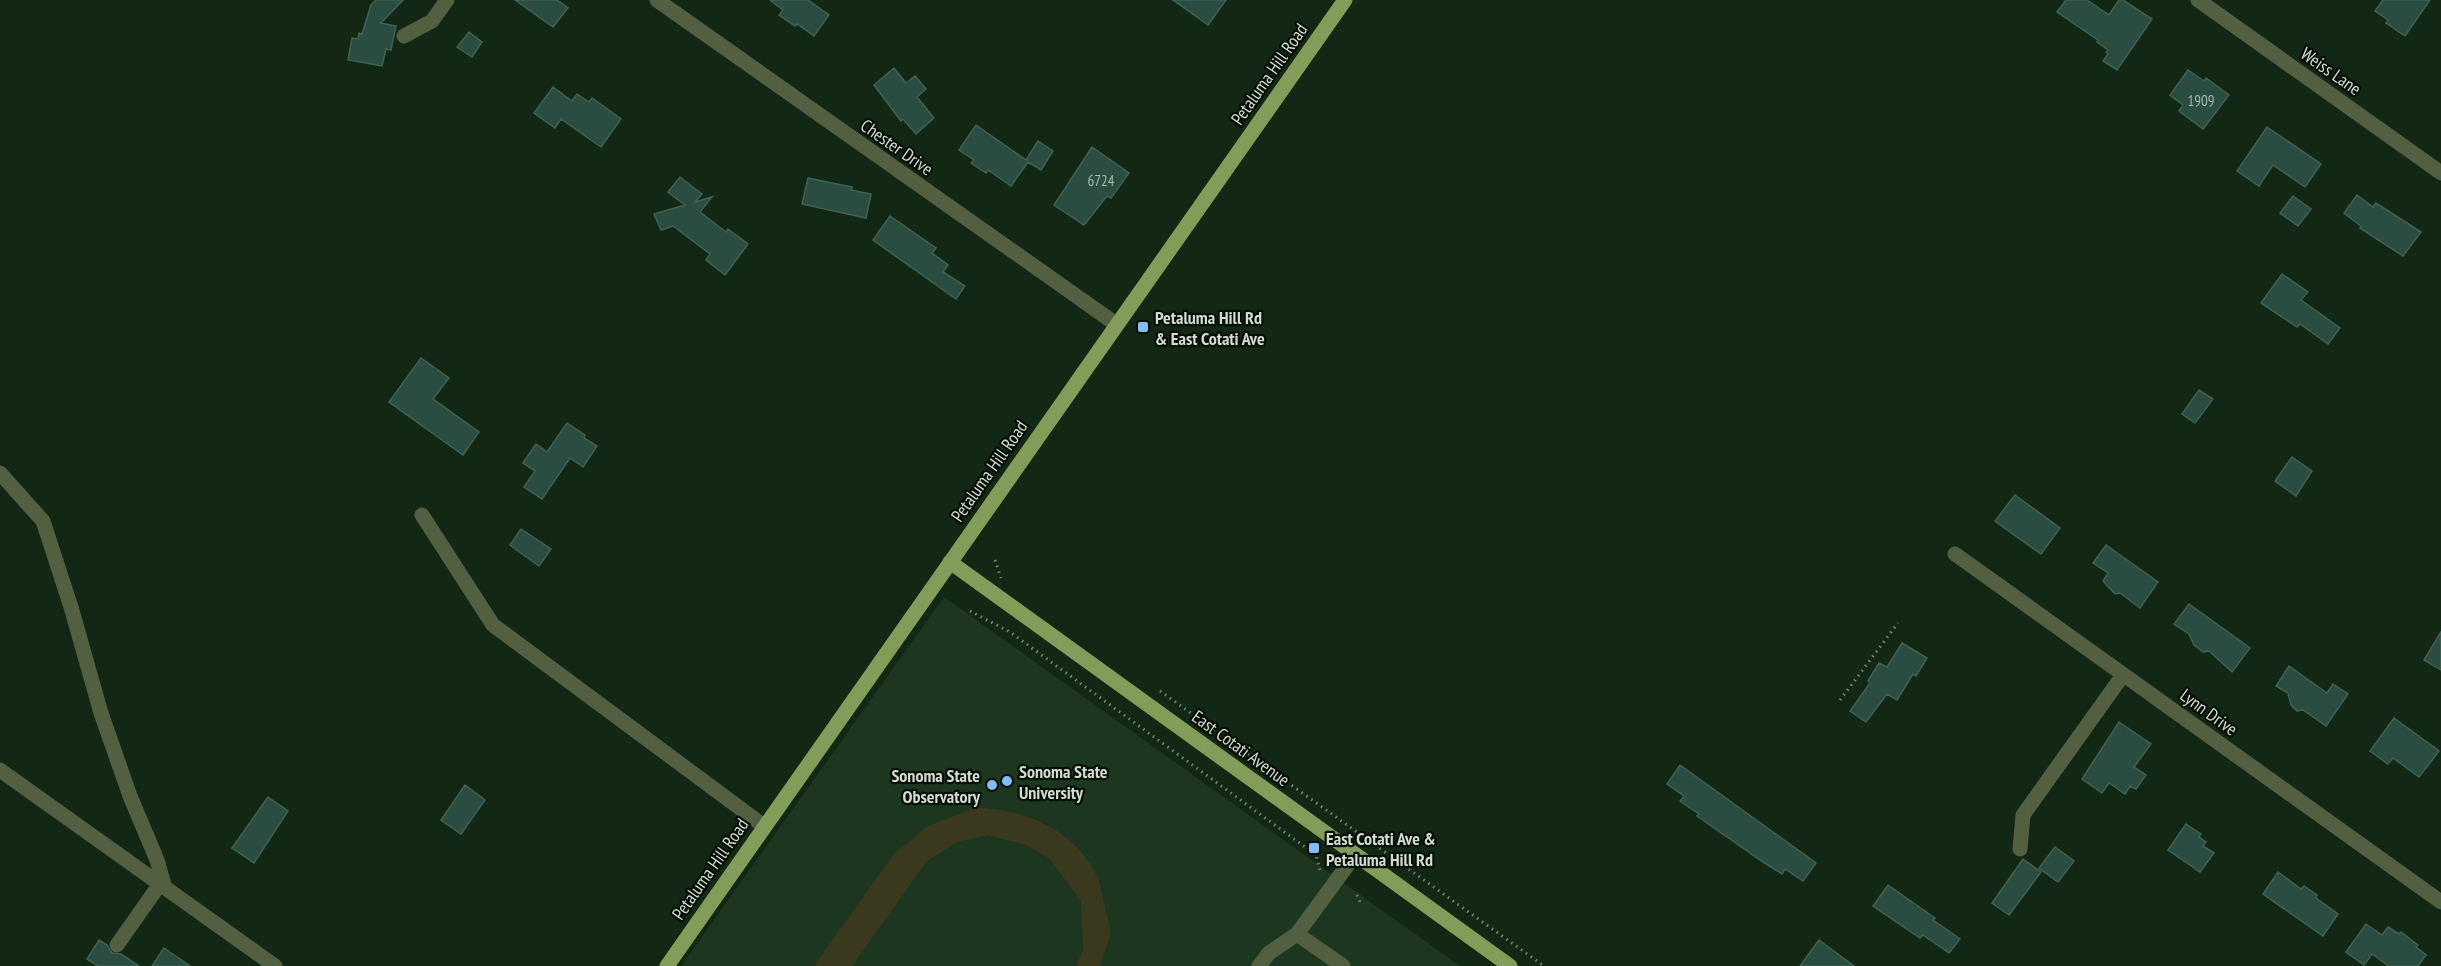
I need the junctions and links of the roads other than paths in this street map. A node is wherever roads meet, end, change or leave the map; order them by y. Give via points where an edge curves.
1 (447, 0) edge
2 (657, 0) edge
3 (1345, 0) edge
4 (2198, 0) edge
5 (404, 36) dead end
6 (2441, 173) edge
7 (1116, 324) junction
8 (0, 473) edge
9 (422, 515) dead end
10 (1955, 554) dead end
11 (950, 562) junction
12 (2123, 675) junction
13 (0, 770) edge
14 (764, 826) junction
15 (2019, 849) dead end
16 (1355, 855) junction
17 (162, 886) junction
18 (2441, 902) edge
19 (1297, 934) junction
20 (117, 945) dead end
21 (275, 966) edge
22 (667, 966) edge
23 (1259, 966) edge
24 (1343, 966) edge
25 (1510, 966) edge

1 - 5 street via 432,21
2 - 7 street, Chester Drive
3 - 7 main road, Petaluma Hill Road
4 - 6 street, Weiss Lane
7 - 11 main road, Petaluma Hill Road
8 - 17 street via 43,521 101,713 157,860
9 - 14 street via 493,625
10 - 12 street, Lynn Drive
11 - 14 main road, Petaluma Hill Road
11 - 16 main road, East Cotati Avenue
12 - 15 street via 2023,815
12 - 18 street, Lynn Drive
13 - 17 street
14 - 22 main road, Petaluma Hill Road
16 - 19 street
16 - 25 main road, East Cotati Avenue
17 - 20 street
17 - 21 street
19 - 23 street via 1269,953
19 - 24 street

